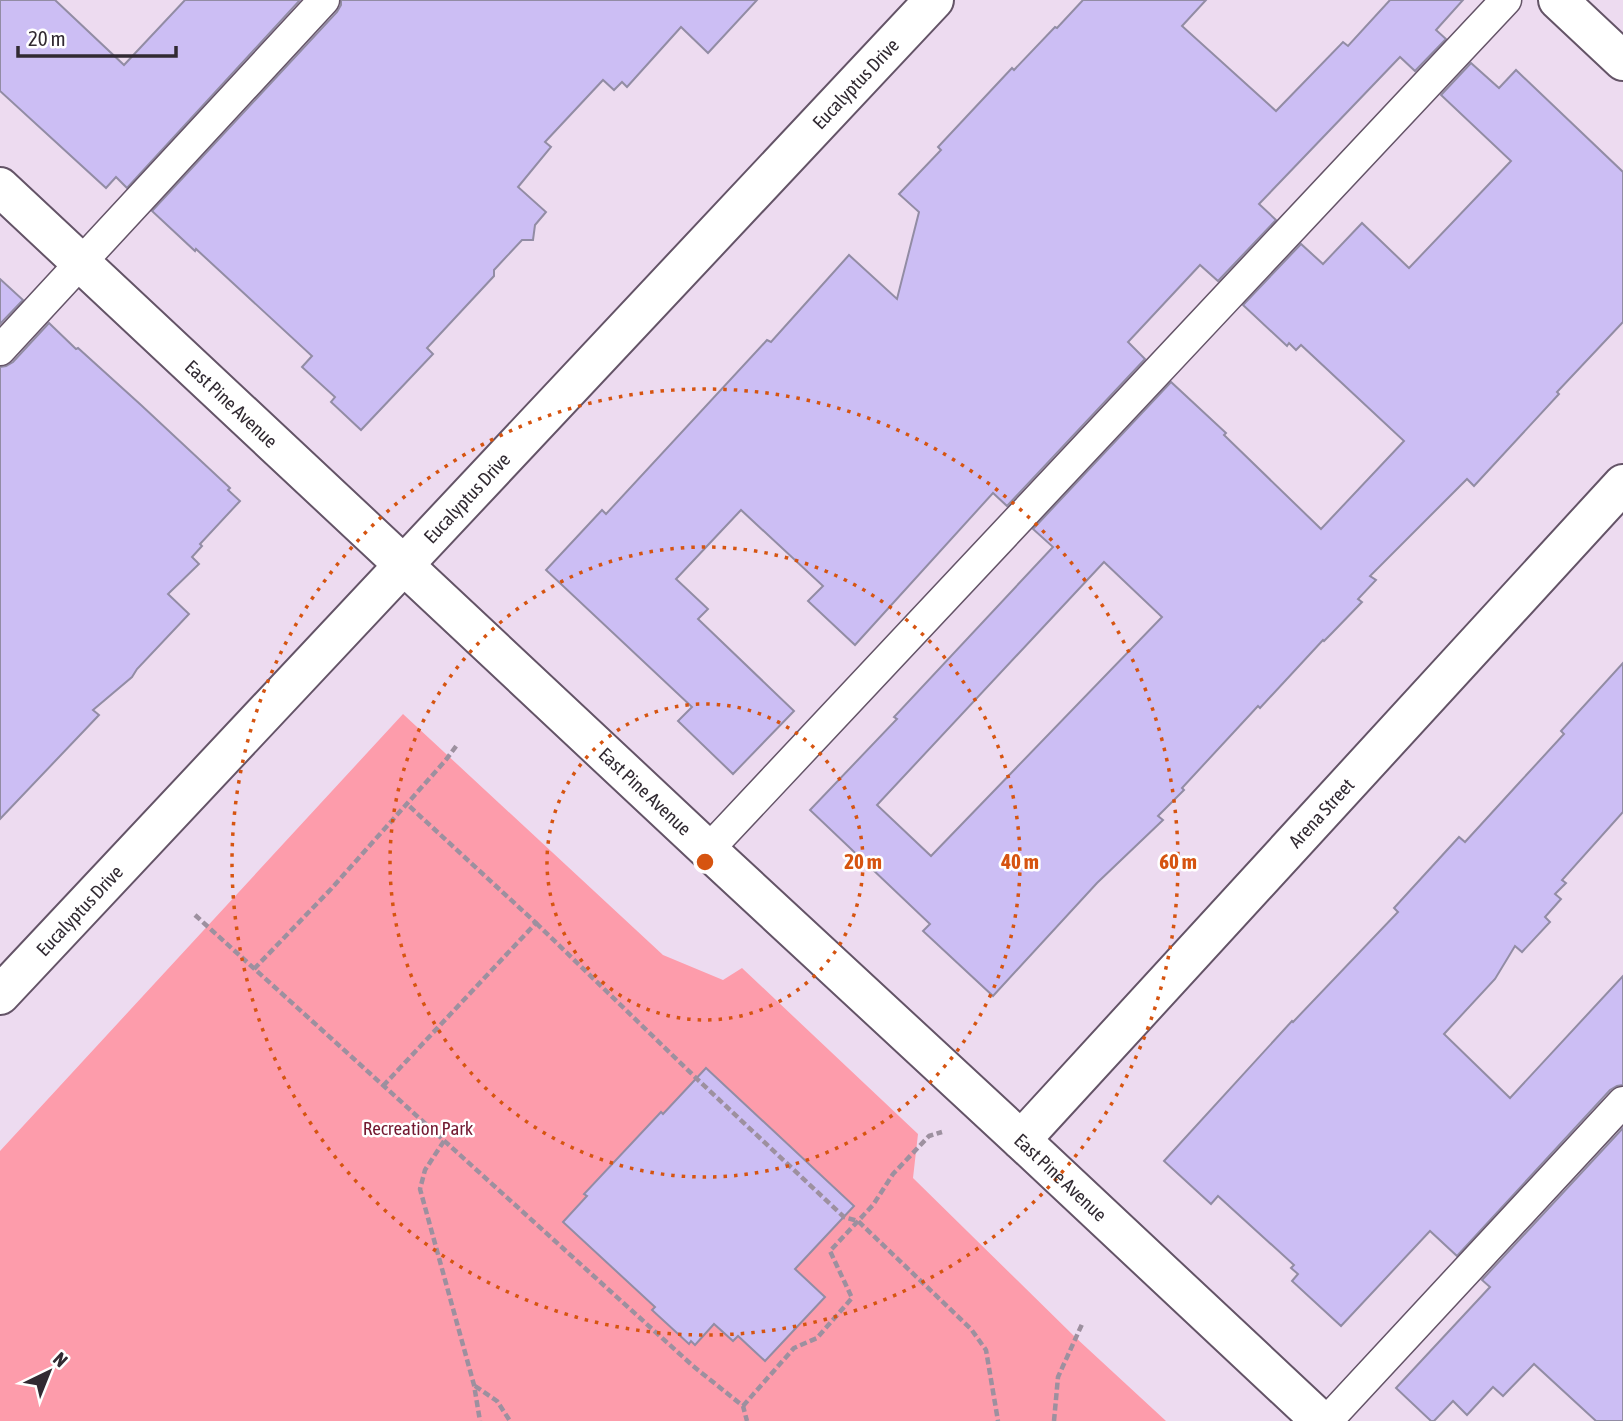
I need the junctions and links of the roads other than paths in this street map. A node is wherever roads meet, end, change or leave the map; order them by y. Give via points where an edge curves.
1 (324, 0) edge
2 (934, 0) edge
3 (1506, 0) edge
4 (1558, 0) edge
5 (1623, 61) edge
6 (0, 187) edge
7 (81, 262) junction
8 (0, 350) edge
9 (1623, 484) edge
10 (404, 565) junction
11 (708, 850) junction
12 (0, 995) edge
13 (1623, 1102) edge
14 (1021, 1140) junction
15 (1321, 1421) edge
16 (1327, 1421) edge

1 - 7 lane
2 - 10 street, Eucalyptus Drive
3 - 11 lane
4 - 5 street
6 - 7 street, East Pine Avenue
7 - 8 lane
7 - 10 street, East Pine Avenue
9 - 14 street, Arena Street
10 - 11 street, East Pine Avenue
10 - 12 street, Eucalyptus Drive
11 - 14 street, East Pine Avenue
13 - 16 lane
14 - 15 street, East Pine Avenue

